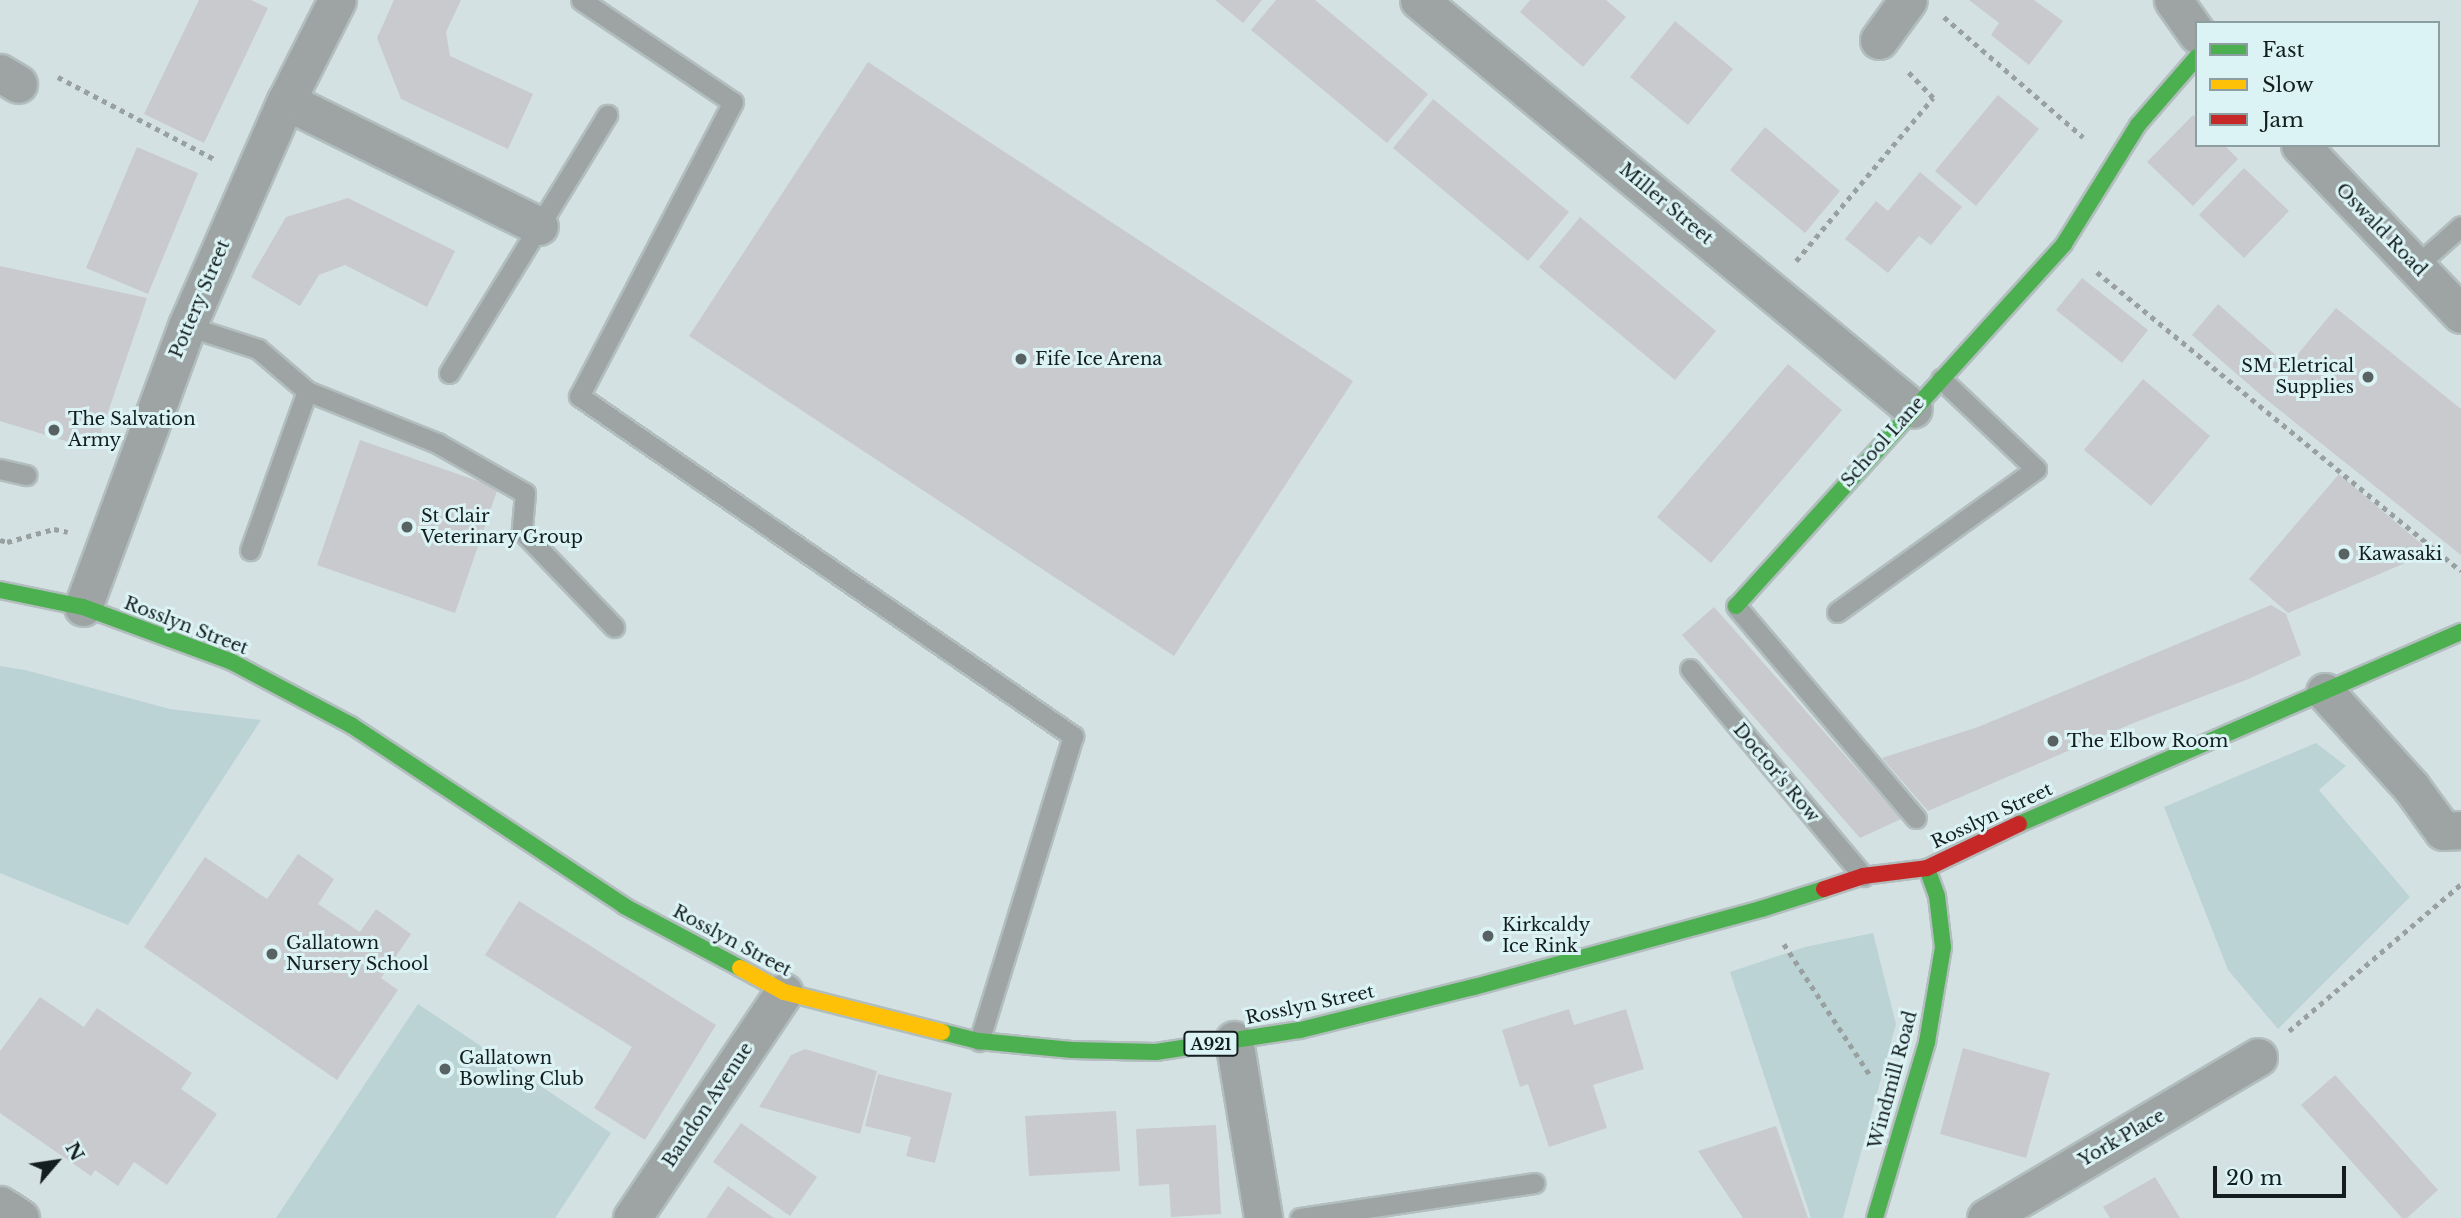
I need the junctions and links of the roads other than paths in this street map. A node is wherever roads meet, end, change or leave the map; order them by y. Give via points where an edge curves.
1 (337, 0) edge
2 (581, 0) edge
3 (1419, 0) edge
4 (2173, 0) edge
5 (1922, 5) edge
6 (2195, 31) edge
7 (1879, 40) road end
8 (2195, 59) edge
9 (286, 101) junction
10 (607, 115) dead end
11 (2302, 147) edge
12 (539, 226) junction
13 (2461, 226) edge
14 (2416, 267) junction
15 (2461, 314) edge
16 (187, 326) junction
17 (449, 373) dead end
18 (1941, 379) junction
19 (307, 391) junction
20 (1913, 409) junction
21 (0, 468) edge
22 (26, 474) dead end
23 (250, 550) dead end
24 (0, 590) edge
25 (1736, 606) joint
26 (83, 607) junction
27 (1837, 612) dead end
28 (614, 627) dead end
29 (2461, 632) edge
30 (1690, 669) dead end
31 (2325, 692) junction
32 (1916, 818) dead end
33 (2461, 830) edge
34 (1927, 868) junction
35 (1863, 876) junction
36 (784, 992) junction
37 (1234, 1040) junction
38 (979, 1041) junction
39 (2258, 1057) road end
40 (1534, 1182) dead end
41 (0, 1205) edge
42 (20, 1218) edge
43 (632, 1218) edge
44 (1263, 1218) edge
45 (1300, 1218) edge
46 (1875, 1218) edge
47 (1986, 1218) edge

1 - 9 street, Pottery Street
2 - 38 lane via 733,102 579,396 1073,736
3 - 20 street, Miller Street
4 - 6 street
5 - 7 street
8 - 18 main road, School Lane via 2138,125 2064,244
9 - 12 street
9 - 16 street, Pottery Street
10 - 12 lane
11 - 14 street, Oswald Road
12 - 17 lane
13 - 14 lane
14 - 15 street, Oswald Road
16 - 19 lane via 258,349
16 - 26 street, Pottery Street
18 - 20 main road, School Lane
18 - 27 lane via 2036,469
19 - 23 lane
19 - 28 lane via 437,443 525,493 522,531
20 - 25 main road, School Lane
21 - 22 lane
24 - 26 main road, Rosslyn Street / A921
25 - 32 lane, School Lane
26 - 36 main road, Rosslyn Street / A921 via 230,661 351,725 624,906
29 - 31 main road, Rosslyn Street / A921
30 - 35 lane, Doctor's Row
31 - 33 street via 2411,787 2443,831
31 - 34 main road, Rosslyn Street / A921
34 - 35 main road, Rosslyn Street / A921
34 - 46 main road, Windmill Road via 1937,896 1942,947 1927,1042
35 - 37 main road, Rosslyn Street / A921 via 1761,909 1474,987 1300,1030
36 - 38 main road, Rosslyn Street / A921
36 - 43 street, Bandon Avenue
37 - 38 main road, Rosslyn Street / A921 via 1156,1052
37 - 44 street
39 - 47 street, York Place
40 - 45 lane
41 - 42 street

